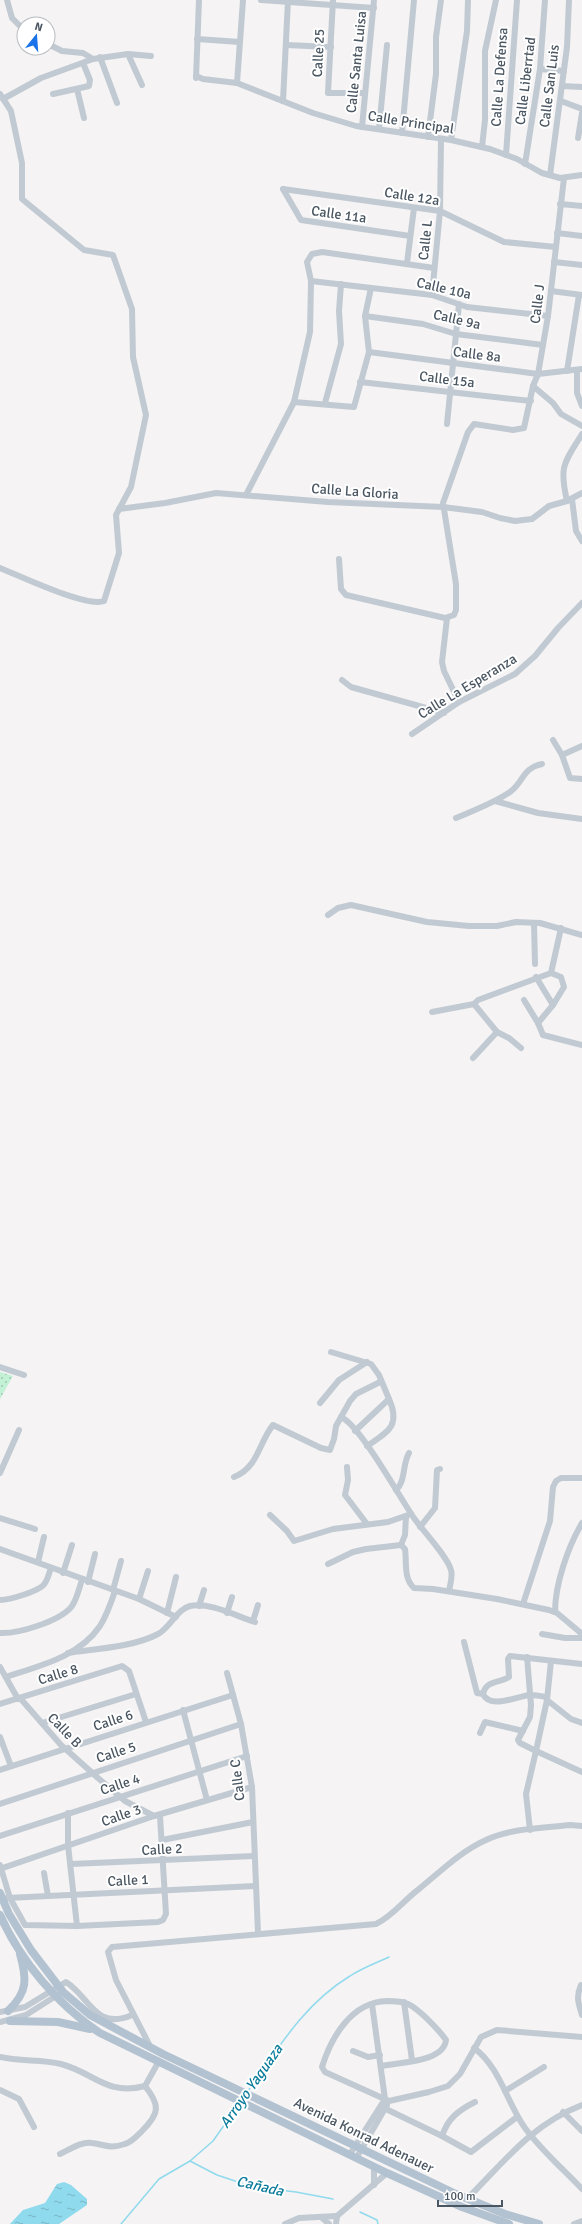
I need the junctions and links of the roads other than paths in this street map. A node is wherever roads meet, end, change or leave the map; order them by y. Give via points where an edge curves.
1 (6, 0) edge
2 (199, 0) edge
3 (243, 0) edge
4 (261, 0) edge
5 (374, 0) edge
6 (414, 0) edge
7 (441, 0) edge
8 (468, 0) edge
9 (496, 0) edge
10 (517, 0) edge
11 (545, 0) edge
12 (569, 0) edge
13 (288, 1) edge
14 (333, 2) edge
15 (374, 8) junction
16 (16, 22) edge
17 (197, 39) junction
18 (240, 42) junction
19 (286, 44) junction
20 (387, 45) dead end
21 (331, 47) junction
22 (56, 48) edge
23 (128, 54) junction
24 (151, 56) dead end
25 (100, 57) junction
26 (93, 59) junction
27 (83, 63) junction
28 (540, 69) junction
29 (564, 71) junction
30 (237, 83) junction
31 (142, 85) dead end
32 (562, 86) junction
33 (582, 87) edge
34 (76, 89) junction
35 (366, 93) junction
36 (53, 94) dead end
37 (2, 97) edge
38 (283, 101) junction
39 (561, 101) junction
40 (117, 103) dead end
41 (582, 109) edge
42 (582, 113) edge
43 (84, 118) dead end
44 (362, 127) junction
45 (378, 129) junction
46 (402, 132) junction
47 (428, 137) junction
48 (578, 138) dead end
49 (441, 139) junction
50 (451, 140) junction
51 (482, 147) junction
52 (506, 155) junction
53 (525, 164) junction
54 (550, 175) junction
55 (582, 175) edge
56 (564, 178) junction
57 (283, 189) joint
58 (560, 204) junction
59 (582, 206) edge
60 (414, 208) junction
61 (440, 211) junction
62 (557, 233) junction
63 (410, 236) junction
64 (582, 236) edge
65 (556, 247) junction
66 (554, 262) junction
67 (407, 263) junction
68 (582, 265) edge
69 (434, 268) junction
70 (311, 281) junction
71 (341, 284) junction
72 (371, 288) junction
73 (551, 291) junction
74 (432, 295) junction
75 (581, 295) edge
76 (460, 304) junction
77 (365, 316) junction
78 (548, 316) junction
79 (456, 334) junction
80 (543, 345) junction
81 (369, 352) junction
82 (453, 364) junction
83 (579, 369) edge
84 (567, 371) junction
85 (538, 374) junction
86 (360, 382) junction
87 (533, 386) junction
88 (450, 391) junction
89 (530, 401) junction
90 (294, 402) junction
91 (325, 403) junction
92 (582, 406) edge
93 (447, 424) dead end
94 (582, 426) edge
95 (582, 434) edge
96 (582, 493) edge
97 (246, 495) junction
98 (570, 500) junction
99 (443, 507) junction
100 (119, 509) junction
101 (582, 541) edge
102 (339, 559) dead end
103 (0, 568) edge
104 (582, 603) edge
105 (447, 618) junction
106 (342, 680) dead end
107 (459, 702) junction
108 (444, 713) junction
109 (412, 734) dead end
110 (553, 740) dead end
111 (582, 746) edge
112 (562, 755) junction
113 (542, 764) dead end
114 (582, 779) edge
115 (495, 801) junction
116 (456, 818) dead end
117 (582, 820) edge
118 (328, 915) dead end
119 (534, 923) junction
120 (561, 928) junction
121 (582, 935) edge
122 (536, 964) dead end
123 (551, 973) junction
124 (536, 977) junction
125 (524, 1000) dead end
126 (474, 1004) junction
127 (553, 1005) junction
128 (432, 1012) dead end
129 (538, 1023) junction
130 (497, 1032) junction
131 (582, 1045) edge
132 (521, 1048) dead end
133 (473, 1058) dead end
134 (331, 1352) dead end
135 (367, 1362) junction
136 (0, 1367) edge
137 (24, 1375) dead end
138 (380, 1382) junction
139 (389, 1399) junction
140 (320, 1403) dead end
141 (342, 1417) junction
142 (19, 1430) dead end
143 (355, 1430) junction
144 (367, 1446) junction
145 (408, 1453) dead end
146 (347, 1467) dead end
147 (440, 1469) dead end
148 (0, 1473) edge
149 (234, 1477) dead end
150 (582, 1478) edge
151 (396, 1490) junction
152 (409, 1515) junction
153 (270, 1516) dead end
154 (0, 1518) edge
155 (582, 1523) edge
156 (368, 1524) junction
157 (420, 1527) junction
158 (35, 1529) dead end
159 (44, 1537) dead end
160 (72, 1545) dead end
161 (401, 1545) junction
162 (0, 1551) edge
163 (94, 1554) dead end
164 (121, 1561) dead end
165 (38, 1562) junction
166 (328, 1564) dead end
167 (51, 1568) junction
168 (148, 1571) dead end
169 (63, 1573) junction
170 (176, 1577) dead end
171 (85, 1581) junction
172 (204, 1590) dead end
173 (114, 1591) junction
174 (449, 1591) junction
175 (232, 1597) dead end
176 (0, 1600) edge
177 (138, 1600) junction
178 (523, 1604) junction
179 (258, 1605) dead end
180 (199, 1606) junction
181 (227, 1612) junction
182 (555, 1612) junction
183 (166, 1613) junction
184 (176, 1617) junction
185 (0, 1633) edge
186 (542, 1634) dead end
187 (582, 1634) edge
188 (582, 1638) edge
189 (83, 1642) junction
190 (464, 1642) dead end
191 (87, 1650) junction
192 (68, 1654) junction
193 (527, 1657) junction
194 (551, 1661) junction
195 (582, 1664) edge
196 (0, 1667) edge
197 (227, 1673) dead end
198 (6, 1677) junction
199 (136, 1694) junction
200 (483, 1694) junction
201 (233, 1695) junction
202 (531, 1695) junction
203 (19, 1698) junction
204 (546, 1698) junction
205 (0, 1704) edge
206 (183, 1710) junction
207 (146, 1722) junction
208 (42, 1723) junction
209 (582, 1723) edge
210 (241, 1724) junction
211 (523, 1731) junction
212 (480, 1733) dead end
213 (0, 1737) edge
214 (192, 1740) junction
215 (65, 1748) junction
216 (536, 1751) junction
217 (247, 1756) junction
218 (11, 1766) junction
219 (0, 1770) edge
220 (92, 1772) junction
221 (199, 1772) junction
222 (582, 1772) edge
223 (252, 1786) junction
224 (120, 1796) junction
225 (207, 1800) junction
226 (0, 1804) edge
227 (68, 1814) junction
228 (157, 1816) junction
229 (252, 1822) junction
230 (582, 1826) edge
231 (530, 1830) junction
232 (0, 1836) edge
233 (162, 1840) junction
234 (68, 1845) junction
235 (254, 1856) junction
236 (163, 1861) junction
237 (71, 1864) junction
238 (0, 1868) edge
239 (44, 1873) dead end
240 (255, 1886) junction
241 (164, 1890) junction
242 (73, 1895) junction
243 (1, 1896) edge
244 (48, 1896) junction
245 (10, 1898) junction
246 (0, 1915) edge
247 (77, 1926) junction
248 (20, 1927) junction
249 (258, 1933) junction
250 (19, 1949) junction
251 (581, 1985) dead end
252 (57, 1991) junction
253 (404, 2002) junction
254 (372, 2004) junction
255 (4, 2012) edge
256 (132, 2015) junction
257 (582, 2015) edge
258 (10, 2021) junction
259 (0, 2022) edge
260 (100, 2032) junction
261 (582, 2037) edge
262 (151, 2048) junction
263 (474, 2048) junction
264 (353, 2051) dead end
265 (380, 2055) junction
266 (1, 2059) edge
267 (412, 2060) junction
268 (159, 2061) junction
269 (382, 2066) junction
270 (544, 2067) dead end
271 (145, 2086) junction
272 (0, 2090) edge
273 (505, 2091) junction
274 (387, 2100) junction
275 (475, 2102) dead end
276 (582, 2105) edge
277 (386, 2109) junction
278 (563, 2112) junction
279 (517, 2117) junction
280 (34, 2127) dead end
281 (582, 2131) edge
282 (530, 2135) junction
283 (442, 2136) junction
284 (359, 2147) junction
285 (60, 2154) dead end
286 (354, 2156) junction
287 (374, 2167) junction
288 (388, 2173) junction
289 (374, 2185) junction
290 (582, 2189) edge
291 (467, 2199) junction
292 (337, 2216) junction
293 (321, 2217) junction
294 (582, 2221) edge
295 (287, 2223) edge
296 (329, 2224) edge
297 (336, 2224) edge
298 (510, 2224) edge
299 (540, 2224) edge
300 (574, 2224) edge

1 - 16 street
2 - 17 street
3 - 18 street
4 - 13 street
5 - 15 street, Calle Santa Luisa
6 - 46 street
7 - 47 street via 436,37 436,74
8 - 50 street via 467,30
9 - 51 street via 486,51
10 - 52 street, Calle La Defensa
11 - 28 street, Calle Liberrtad
12 - 29 street, Calle San Luis
13 - 14 street
13 - 19 street
14 - 15 street
14 - 21 street, Calle 25
15 - 35 street, Calle Santa Luisa
17 - 18 street
17 - 30 street, Calle Principal via 196,78
18 - 30 street
19 - 21 street
19 - 38 street
20 - 45 street
21 - 35 street, Calle 25 via 328,93
22 - 26 street via 83,53
23 - 24 street
23 - 25 street
23 - 31 street
25 - 26 street
25 - 40 street
26 - 27 street
27 - 34 street via 90,80 88,86
27 - 37 street via 41,78
28 - 29 street
28 - 53 street, Calle Liberrtad
29 - 32 street, Calle San Luis
30 - 38 street, Calle Principal
32 - 33 street
32 - 39 street, Calle San Luis
34 - 36 street
34 - 43 street
35 - 44 street, Calle Santa Luisa
37 - 100 street via 11,111 22,163 22,199 84,250 113,255 132,309 133,357 146,415 131,487
38 - 44 street, Calle Principal via 313,113
39 - 41 street
39 - 54 street, Calle San Luis
42 - 48 street
44 - 45 street, Calle Principal
45 - 46 street, Calle Principal
46 - 47 street, Calle Principal
47 - 49 street, Calle Principal
49 - 50 street, Calle Principal
49 - 61 street, Calle L
50 - 51 street, Calle Principal
51 - 52 street, Calle Principal
52 - 53 street, Calle Principal
53 - 54 street, Calle Principal
54 - 56 street, Calle Principal
55 - 56 street, Calle Principal
56 - 58 street, Calle J
57 - 60 street, Calle 12a
57 - 63 street, Calle 11a via 301,220
58 - 59 street
58 - 62 street, Calle J
60 - 61 street, Calle 12a
60 - 63 street
61 - 65 street, Calle 12a via 504,242
61 - 69 street, Calle L
62 - 64 street
62 - 65 street, Calle J
63 - 67 street
65 - 66 street, Calle J
66 - 68 street
66 - 73 street, Calle J
67 - 69 street
67 - 70 street via 322,252 312,254 308,262
69 - 74 street, Calle L
70 - 71 street, Calle 10a
70 - 90 street via 310,332
71 - 72 street, Calle 10a
71 - 91 street via 341,344
72 - 74 street, Calle 10a
72 - 77 street
73 - 75 street
73 - 78 street, Calle J
74 - 76 street, Calle 10a
75 - 84 street
76 - 78 street, Calle 10a via 467,307
76 - 79 street
77 - 79 street, Calle 9a via 423,324
77 - 81 street
78 - 80 street, Calle J
79 - 80 street, Calle 9a
79 - 82 street
80 - 85 street, Calle J
81 - 82 street, Calle 8a
81 - 86 street
82 - 85 street, Calle 8a
82 - 88 street
83 - 84 street, Calle 8a
83 - 92 street via 577,393
84 - 85 street, Calle 8a
85 - 87 street, Calle J
86 - 88 street, Calle 15a
86 - 91 street via 354,407
87 - 89 street, Calle J
87 - 94 street via 553,403 561,414
88 - 89 street, Calle 15a
88 - 93 street
89 - 99 street, Calle J via 522,430 478,423 471,427
90 - 91 street
90 - 97 street
95 - 98 street via 566,459 562,472
96 - 98 street, Calle La Gloria
97 - 99 street, Calle La Gloria via 328,502
97 - 100 street, Calle La Gloria via 216,493
98 - 99 street, Calle La Gloria via 550,506 532,519 515,521 482,512
98 - 101 street via 576,531
99 - 105 street via 456,596 454,615
100 - 103 street via 116,515 119,553 104,602 98,604 82,601
102 - 105 street via 341,589 346,596
104 - 107 street, Calle La Esperanza via 535,656 515,674
105 - 107 street via 442,662
106 - 108 street via 351,687
107 - 108 street, Calle La Esperanza
108 - 109 street, Calle La Esperanza
110 - 112 street
111 - 112 street
112 - 114 street via 570,778
113 - 115 street via 533,766 512,790
115 - 116 street
115 - 117 street via 538,814
118 - 119 street via 338,908 350,905 427,922 469,926
119 - 120 street
119 - 122 street
120 - 121 street
120 - 123 street
123 - 124 street
123 - 127 street via 561,977 564,988
124 - 126 street via 478,1000
124 - 127 street
125 - 129 street
126 - 128 street
126 - 130 street
127 - 129 street
129 - 131 street via 543,1035
130 - 132 street
130 - 133 street
134 - 135 street
135 - 138 street via 379,1375
135 - 140 street via 339,1380
136 - 137 street
138 - 139 street
138 - 141 street via 356,1394 350,1400
139 - 143 street
139 - 144 street via 395,1412 393,1424 384,1435
141 - 143 street
141 - 149 street via 336,1426 332,1446 327,1451 273,1425 251,1464 242,1474
142 - 148 street
143 - 144 street
144 - 151 street
145 - 151 street via 401,1484
146 - 156 street via 345,1495
147 - 157 street via 435,1508
150 - 178 street via 561,1478 553,1487 550,1521
151 - 152 street
152 - 156 street via 388,1522
152 - 157 street
152 - 161 street
153 - 156 street via 294,1541 333,1529
154 - 158 street
155 - 182 street via 557,1587
157 - 174 street via 449,1565
159 - 165 street
160 - 169 street
161 - 166 street via 353,1552
161 - 174 street via 405,1549 405,1567 409,1584 418,1590
162 - 165 street
163 - 171 street
164 - 173 street
165 - 167 street
167 - 169 street
167 - 176 street via 45,1584 40,1588
168 - 177 street
169 - 171 street
170 - 183 street
171 - 173 street
171 - 185 street via 72,1607 60,1616 34,1627
172 - 180 street
173 - 177 street
173 - 189 street via 100,1626
174 - 178 street
175 - 181 street
177 - 183 street
178 - 182 street
179 - 181 street via 254,1622
180 - 181 street
180 - 184 street via 184,1608
182 - 187 street
183 - 184 street
184 - 191 street via 158,1634 144,1640
186 - 188 street
189 - 191 street
189 - 192 street
190 - 200 street via 477,1693
191 - 192 street
192 - 198 street
193 - 194 street
193 - 200 street via 509,1657 509,1677 489,1684
193 - 202 street
194 - 195 street
194 - 204 street
196 - 198 street, Calle B
197 - 201 street, Calle C
198 - 203 street, Calle B
199 - 203 street, Calle 8 via 129,1671 122,1666
199 - 207 street
199 - 208 street
200 - 202 street via 486,1699 501,1702
201 - 206 street, Calle 6
201 - 210 street, Calle C
202 - 204 street
202 - 211 street via 530,1717
203 - 205 street, Calle 8
203 - 208 street, Calle B
204 - 209 street via 571,1719
204 - 216 street
206 - 207 street, Calle 6
206 - 214 street
207 - 215 street, Calle 6
208 - 215 street, Calle B
210 - 214 street, Calle 5
210 - 217 street, Calle C
211 - 212 street via 485,1722
211 - 216 street via 518,1742
213 - 218 street
214 - 220 street, Calle 5
214 - 221 street
215 - 218 street, Calle 6
215 - 220 street, Calle B
216 - 222 street
216 - 231 street via 526,1794
217 - 221 street, Calle 4
217 - 223 street, Calle C
218 - 219 street, Calle 6
220 - 224 street, Calle B
220 - 226 street, Calle 5
221 - 224 street, Calle 4
221 - 225 street
223 - 225 street, Calle 3
223 - 229 street, Calle C
224 - 227 street, Calle 4
224 - 228 street, Calle B via 125,1801
225 - 228 street, Calle 3
227 - 232 street, Calle 4
227 - 234 street
228 - 233 street
228 - 234 street, Calle 3
229 - 233 street
229 - 235 street, Calle C
230 - 231 street
231 - 249 street via 500,1835 468,1850 406,1899 387,1919 376,1924
233 - 236 street
234 - 237 street
234 - 238 street, Calle 3
235 - 236 street, Calle 2
235 - 240 street, Calle C
236 - 237 street, Calle 2
236 - 241 street
237 - 242 street
238 - 245 street
239 - 244 street
240 - 241 street, Calle 1
240 - 249 street, Calle C
241 - 242 street, Calle 1
241 - 247 street via 166,1914 158,1922
242 - 244 street, Calle 1
242 - 247 street
243 - 245 street, Calle 1
243 - 248 main road
244 - 245 street, Calle 1
245 - 248 street
246 - 250 main road
247 - 248 street
248 - 252 main road
249 - 256 street via 112,1947 108,1952 110,1960
250 - 252 main road
250 - 255 main road via 25,1985 18,2001
251 - 257 street via 577,1992 577,2002
252 - 255 street via 25,2007
252 - 256 street via 63,1982 68,1983 95,2011 107,2018 119,2020
252 - 258 street via 31,2013
252 - 260 main road via 72,2013
252 - 262 main road, Avenida Konrad Adenauer via 100,2022
253 - 254 street via 383,2001
253 - 267 street
253 - 267 street via 446,2040 444,2048 437,2055
254 - 265 street
254 - 274 street via 352,2015 340,2028 326,2053 322,2071
256 - 262 street
258 - 259 street
258 - 260 main road via 58,2022
260 - 268 main road, Avenida Konrad Adenauer
261 - 263 street via 497,2030 481,2037
262 - 284 main road, Avenida Konrad Adenauer
263 - 273 street via 484,2056
263 - 274 street via 460,2074 448,2086
264 - 265 street via 368,2057
265 - 269 street
266 - 271 street via 59,2064 118,2089
267 - 269 street
268 - 271 street
268 - 286 main road, Avenida Konrad Adenauer
269 - 274 street
270 - 273 street
271 - 285 street via 156,2101 156,2112 153,2120 134,2140 108,2148 85,2143
272 - 280 street via 19,2099
273 - 279 street
274 - 277 street
274 - 284 street
275 - 283 street via 453,2116 446,2124
276 - 278 street
277 - 283 street
277 - 284 street
278 - 281 street
278 - 282 street
279 - 282 street
279 - 283 street via 472,2152
282 - 290 street
282 - 291 street
284 - 286 street
284 - 291 main road, Avenida Konrad Adenauer
286 - 287 main road, Avenida Konrad Adenauer
287 - 288 main road, Avenida Konrad Adenauer
287 - 289 street
288 - 289 street
288 - 298 main road, Avenida Konrad Adenauer via 462,2207
289 - 292 street
291 - 299 main road, Avenida Konrad Adenauer
292 - 293 street
292 - 297 street
293 - 295 street via 299,2218
293 - 296 street
294 - 300 street

